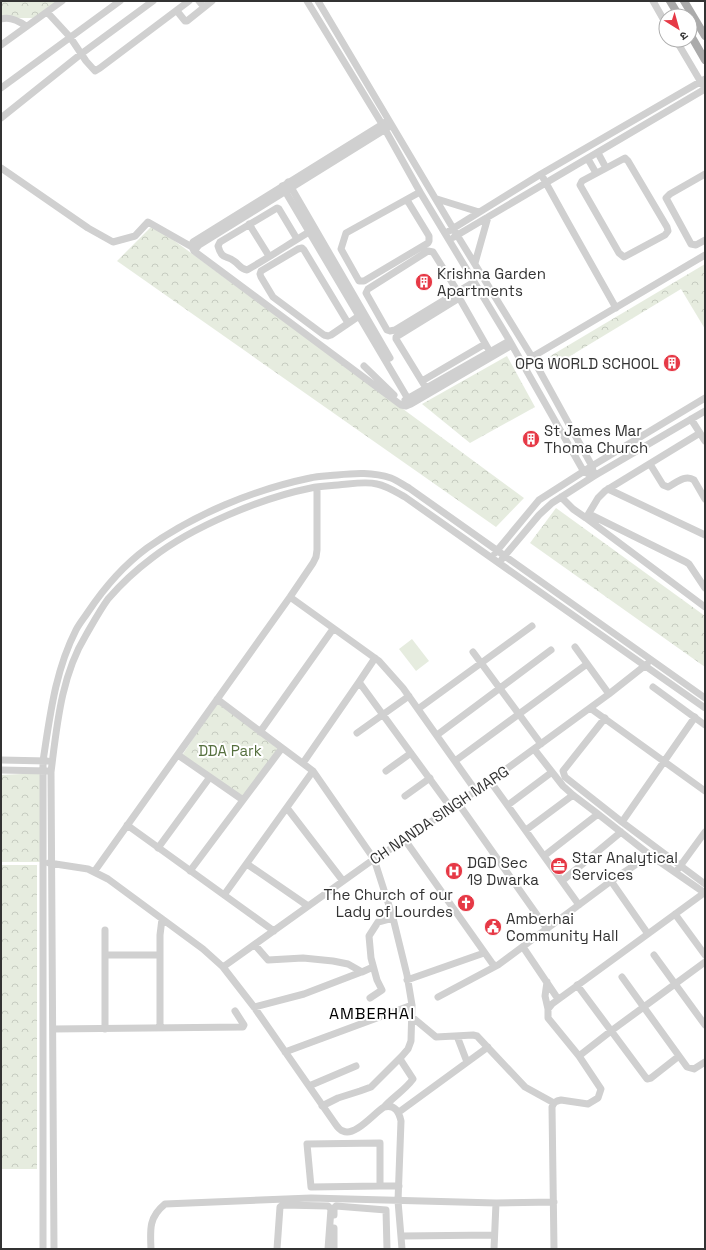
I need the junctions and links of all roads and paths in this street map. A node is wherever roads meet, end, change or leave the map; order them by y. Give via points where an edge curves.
1 (62, 1) edge
2 (120, 1) edge
3 (153, 1) edge
4 (190, 1) edge
5 (199, 1) edge
6 (212, 1) edge
7 (307, 1) edge
8 (318, 1) edge
9 (652, 1) edge
10 (684, 1) edge
11 (204, 8) junction
12 (177, 11) junction
13 (658, 11) edge
14 (48, 12) junction
15 (1, 19) edge
16 (26, 26) junction
17 (705, 36) edge
18 (70, 37) junction
19 (1, 45) edge
20 (681, 48) edge
21 (698, 48) edge
22 (81, 54) junction
23 (705, 60) edge
24 (703, 80) edge
25 (1, 88) edge
26 (705, 89) edge
27 (1, 118) edge
28 (391, 122) junction
29 (383, 127) junction
30 (598, 153) junction
31 (588, 159) junction
32 (1, 168) edge
33 (606, 168) junction
34 (596, 173) junction
35 (542, 174) junction
36 (705, 174) edge
37 (547, 183) junction
38 (287, 186) junction
39 (420, 192) junction
40 (407, 200) junction
41 (437, 200) junction
42 (479, 212) junction
43 (488, 217) junction
44 (249, 224) junction
45 (453, 228) junction
46 (310, 232) junction
47 (445, 233) junction
48 (457, 235) junction
49 (298, 239) junction
50 (449, 240) junction
51 (705, 240) edge
52 (193, 249) junction
53 (705, 255) edge
54 (269, 256) junction
55 (475, 263) junction
56 (474, 282) junction
57 (458, 292) junction
58 (616, 308) junction
59 (359, 315) junction
60 (348, 323) junction
61 (390, 331) junction
62 (379, 338) junction
63 (510, 343) junction
64 (485, 344) junction
65 (490, 352) junction
66 (532, 358) junction
67 (364, 366) dead end
68 (422, 381) junction
69 (426, 388) junction
70 (705, 398) edge
71 (411, 399) junction
72 (705, 411) edge
73 (691, 419) junction
74 (700, 433) junction
75 (705, 441) edge
76 (650, 464) junction
77 (592, 466) junction
78 (584, 472) junction
79 (594, 476) junction
80 (296, 481) junction
81 (317, 487) junction
82 (608, 489) junction
83 (299, 491) junction
84 (561, 497) junction
85 (705, 499) edge
86 (587, 516) junction
87 (705, 535) edge
88 (497, 551) junction
89 (505, 556) junction
90 (492, 558) junction
91 (499, 563) junction
92 (705, 588) edge
93 (290, 597) junction
94 (705, 607) edge
95 (532, 626) dead end
96 (333, 629) junction
97 (575, 647) dead end
98 (551, 650) dead end
99 (473, 652) dead end
100 (375, 658) junction
101 (652, 660) junction
102 (481, 663) junction
103 (587, 664) junction
104 (645, 666) junction
105 (359, 682) junction
106 (653, 687) dead end
107 (500, 688) junction
108 (609, 694) junction
109 (409, 696) junction
110 (705, 698) edge
111 (217, 699) junction
112 (590, 708) junction
113 (705, 708) edge
114 (418, 709) junction
115 (519, 714) junction
116 (383, 715) junction
117 (695, 717) junction
118 (605, 718) junction
119 (705, 725) edge
120 (260, 732) junction
121 (357, 733) dead end
122 (437, 735) junction
123 (540, 744) junction
124 (282, 748) junction
125 (534, 749) junction
126 (411, 752) junction
127 (178, 754) junction
128 (1, 760) edge
129 (43, 761) junction
130 (53, 761) junction
131 (455, 761) junction
132 (664, 762) junction
133 (302, 763) junction
134 (1, 770) edge
135 (43, 770) junction
136 (313, 771) junction
137 (386, 771) dead end
138 (51, 772) junction
139 (552, 772) junction
140 (210, 777) junction
141 (430, 778) junction
142 (490, 781) junction
143 (476, 791) junction
144 (705, 792) edge
145 (573, 795) junction
146 (405, 796) dead end
147 (243, 800) junction
148 (455, 805) junction
149 (508, 806) junction
150 (287, 808) junction
151 (598, 814) junction
152 (622, 822) junction
153 (127, 825) junction
154 (526, 830) junction
155 (621, 832) junction
156 (705, 832) edge
157 (404, 840) junction
158 (158, 848) junction
159 (650, 855) junction
160 (544, 856) junction
161 (374, 859) junction
162 (43, 862) junction
163 (52, 863) junction
164 (247, 864) junction
165 (681, 865) junction
166 (190, 871) junction
167 (94, 872) junction
168 (675, 873) junction
169 (343, 881) junction
170 (562, 881) junction
171 (611, 881) junction
172 (705, 884) edge
173 (704, 893) edge
174 (224, 895) junction
175 (579, 905) junction
176 (308, 906) junction
177 (675, 914) junction
178 (393, 918) junction
179 (162, 919) junction
180 (547, 929) junction
181 (105, 930) dead end
182 (274, 931) junction
183 (648, 934) junction
184 (255, 945) junction
185 (523, 947) junction
186 (484, 953) junction
187 (105, 955) junction
188 (160, 955) junction
189 (654, 955) dead end
190 (705, 955) edge
191 (705, 962) edge
192 (498, 965) junction
193 (223, 967) junction
194 (373, 967) junction
195 (364, 971) junction
196 (622, 977) dead end
197 (408, 980) junction
198 (547, 982) junction
199 (675, 984) junction
200 (577, 985) junction
201 (438, 997) dead end
202 (370, 998) dead end
203 (558, 999) junction
204 (412, 1005) junction
205 (254, 1007) junction
206 (644, 1007) junction
207 (548, 1009) junction
208 (235, 1011) dead end
209 (412, 1017) junction
210 (705, 1025) edge
211 (105, 1028) junction
212 (160, 1028) junction
213 (53, 1029) junction
214 (611, 1031) junction
215 (457, 1036) junction
216 (488, 1048) junction
217 (285, 1052) junction
218 (579, 1056) junction
219 (679, 1056) junction
220 (400, 1058) junction
221 (468, 1062) junction
222 (705, 1062) edge
223 (356, 1066) dead end
224 (309, 1086) junction
225 (554, 1103) junction
226 (322, 1106) junction
227 (384, 1107) junction
228 (399, 1112) junction
229 (380, 1186) junction
230 (399, 1186) junction
231 (398, 1201) junction
232 (554, 1202) junction
233 (496, 1203) junction
234 (494, 1235) junction
235 (402, 1236) junction
236 (43, 1249) edge
237 (54, 1249) edge
238 (151, 1249) edge
239 (277, 1249) edge
240 (328, 1249) edge
241 (334, 1249) edge
242 (387, 1249) edge
243 (402, 1249) edge
244 (494, 1249) edge
245 (554, 1249) edge

1 - 14 street
2 - 18 street
3 - 22 street
4 - 12 street
5 - 11 street
6 - 11 street
7 - 29 street
8 - 28 street
9 - 13 street
10 - 17 main road
11 - 12 street via 187,21
12 - 22 street via 97,70 93,69
14 - 16 street
14 - 18 street
15 - 16 street via 17,20
16 - 19 street
18 - 22 street
18 - 25 street
20 - 24 street
21 - 23 main road
22 - 27 street
24 - 26 street
24 - 35 street
26 - 30 street
28 - 29 street
28 - 41 street
29 - 38 street
29 - 39 street
30 - 31 street
30 - 33 street
31 - 34 street
31 - 37 street
32 - 52 street via 88,228 113,242 135,236 148,222
33 - 34 street
33 - 34 street via 627,159 667,227 666,233 626,256 621,255 580,185
35 - 37 street
35 - 42 street
36 - 51 street via 666,198 691,244 696,245
37 - 43 street
37 - 58 street
38 - 46 street
38 - 52 street
38 - 62 street
39 - 40 street
39 - 47 street
40 - 40 street via 345,235 341,249 359,281 364,281 428,243 429,236
41 - 42 street
41 - 45 street
42 - 45 street
43 - 48 street
43 - 55 street
44 - 49 street via 277,208
44 - 54 street
44 - 54 street via 220,242 220,251 244,270
45 - 47 street
45 - 48 street
46 - 49 street
46 - 59 street
47 - 50 street
48 - 50 street
48 - 55 street
49 - 54 street
50 - 56 street
52 - 71 street via 401,404 406,406
53 - 58 street
55 - 66 street
56 - 57 street
56 - 63 street
57 - 61 street
57 - 61 street via 433,252 428,251 366,291 387,330
58 - 66 street
59 - 60 street
59 - 71 street
60 - 60 street via 331,335 324,335 273,297 260,274 302,248
61 - 62 street
62 - 71 street
63 - 65 street
63 - 71 street
63 - 78 street
64 - 65 street
64 - 68 street
64 - 68 street via 459,299 436,311 396,336
65 - 69 street
66 - 77 street
67 - 71 street via 401,401
68 - 69 street
69 - 71 street
70 - 77 street
72 - 73 street
73 - 74 street
73 - 79 street
74 - 75 street
74 - 76 street
76 - 82 street
76 - 85 street via 663,485 668,487 683,478 690,478 694,480
77 - 78 street
77 - 79 street
78 - 79 street
78 - 88 street via 539,500
79 - 84 street
80 - 83 street
80 - 88 street via 356,473 391,478
80 - 129 street via 237,500 170,533 127,566 100,594 76,629 63,661 52,700
81 - 83 street
81 - 90 street via 356,483 377,484 389,488 405,496
81 - 93 street via 316,557
82 - 86 street via 598,498
82 - 87 street
83 - 130 street via 241,510 176,542 153,557 108,600 85,636 71,666 61,702
84 - 86 street via 573,509
84 - 89 street via 539,515
86 - 92 street via 686,562
86 - 94 street
88 - 89 street
88 - 90 street
89 - 91 street
89 - 101 street
90 - 91 street
91 - 104 street
93 - 96 street
93 - 111 street
95 - 102 street
96 - 100 street
96 - 120 street
97 - 103 street
98 - 107 street
99 - 102 street
100 - 105 street
100 - 109 street
101 - 104 street, CH NANDA SINGH MARG
101 - 110 street
102 - 107 street
102 - 114 street
103 - 108 street
103 - 115 street
104 - 108 street, CH NANDA SINGH MARG
104 - 113 street
105 - 116 street
105 - 133 street
106 - 117 street
107 - 115 street
107 - 122 street
108 - 112 street, CH NANDA SINGH MARG
109 - 114 street
109 - 116 street
111 - 120 street
111 - 127 street
112 - 118 street
112 - 123 street, CH NANDA SINGH MARG
114 - 122 street
115 - 123 street
115 - 131 street
116 - 121 street
116 - 126 street
117 - 119 street
117 - 132 street
118 - 132 street
118 - 152 street via 563,774
120 - 124 street
122 - 131 street
123 - 125 street, CH NANDA SINGH MARG
124 - 133 street
124 - 147 street
125 - 139 street
125 - 142 street, CH NANDA SINGH MARG
126 - 137 street
126 - 141 street
127 - 140 street
127 - 153 street
128 - 129 street
129 - 130 street
129 - 135 street
130 - 138 street
131 - 143 street
132 - 144 street
132 - 152 street
133 - 136 street
134 - 135 street
135 - 138 street
135 - 162 street
136 - 150 street
136 - 161 street
138 - 163 street
139 - 145 street
139 - 149 street
140 - 147 street
140 - 158 street
141 - 146 street
141 - 148 street
142 - 143 street, CH NANDA SINGH MARG
142 - 149 street
143 - 148 street, CH NANDA SINGH MARG
145 - 151 street
145 - 154 street
147 - 166 street
148 - 157 street, CH NANDA SINGH MARG
148 - 180 street
149 - 154 street
150 - 164 street
150 - 169 street
151 - 155 street
151 - 160 street
152 - 165 street
153 - 158 street
153 - 167 street
154 - 160 street
155 - 159 street
155 - 170 street
156 - 165 street
157 - 161 street, CH NANDA SINGH MARG
157 - 186 street
158 - 166 street
159 - 168 street
159 - 171 street
160 - 170 street
161 - 169 street, CH NANDA SINGH MARG
161 - 178 street
162 - 163 street
162 - 236 street
163 - 167 street
163 - 213 street
164 - 174 street
164 - 176 street
165 - 168 street
165 - 172 street
166 - 174 street
167 - 179 street via 108,879
168 - 173 street
169 - 176 street, CH NANDA SINGH MARG
170 - 175 street
171 - 175 street
171 - 183 street
173 - 177 street
174 - 182 street
175 - 180 street
176 - 182 street, CH NANDA SINGH MARG
177 - 183 street
177 - 190 street
178 - 194 street via 378,922 369,936
178 - 197 street
179 - 188 street
179 - 193 street
180 - 185 street
181 - 187 street
182 - 184 street, CH NANDA SINGH MARG
183 - 200 street
184 - 193 street, CH NANDA SINGH MARG
184 - 195 street via 268,960 303,958 333,961
185 - 192 street
185 - 198 street
186 - 192 street via 494,965
186 - 197 street
187 - 188 street
187 - 211 street
188 - 212 street
189 - 199 street
191 - 199 street
192 - 201 street
193 - 205 street
194 - 195 street
194 - 202 street via 382,990
195 - 205 street via 304,994
196 - 206 street
197 - 204 street
198 - 203 street
198 - 207 street via 545,996
199 - 206 street
199 - 210 street
200 - 203 street
200 - 214 street
203 - 207 street
204 - 209 street
204 - 217 street
205 - 217 street
206 - 214 street
206 - 219 street
207 - 218 street via 548,1018
208 - 212 street via 243,1027
209 - 215 street via 436,1037
209 - 220 street via 411,1041
211 - 212 street
211 - 213 street
213 - 237 street
214 - 218 street
214 - 219 street via 647,1079
215 - 216 street via 475,1035
215 - 221 street
216 - 221 street
216 - 225 street via 526,1087
217 - 224 street
218 - 225 street via 601,1089 598,1098 588,1104 561,1100
219 - 222 street via 687,1067 692,1069
220 - 226 street via 371,1087
220 - 227 street via 413,1079
221 - 228 street
223 - 224 street
224 - 226 street
225 - 232 street
226 - 227 street via 343,1132 354,1131
227 - 228 street via 388,1106
228 - 230 street
229 - 229 street via 311,1187 307,1144 380,1142
229 - 230 street
230 - 231 street
231 - 233 street
231 - 235 street
231 - 238 street via 311,1198 165,1204 154,1217 150,1231
232 - 233 street
232 - 245 street
233 - 234 street
234 - 235 street
234 - 244 street
235 - 243 street
239 - 240 street via 280,1207 290,1205 330,1207
241 - 242 street via 336,1206 386,1210

